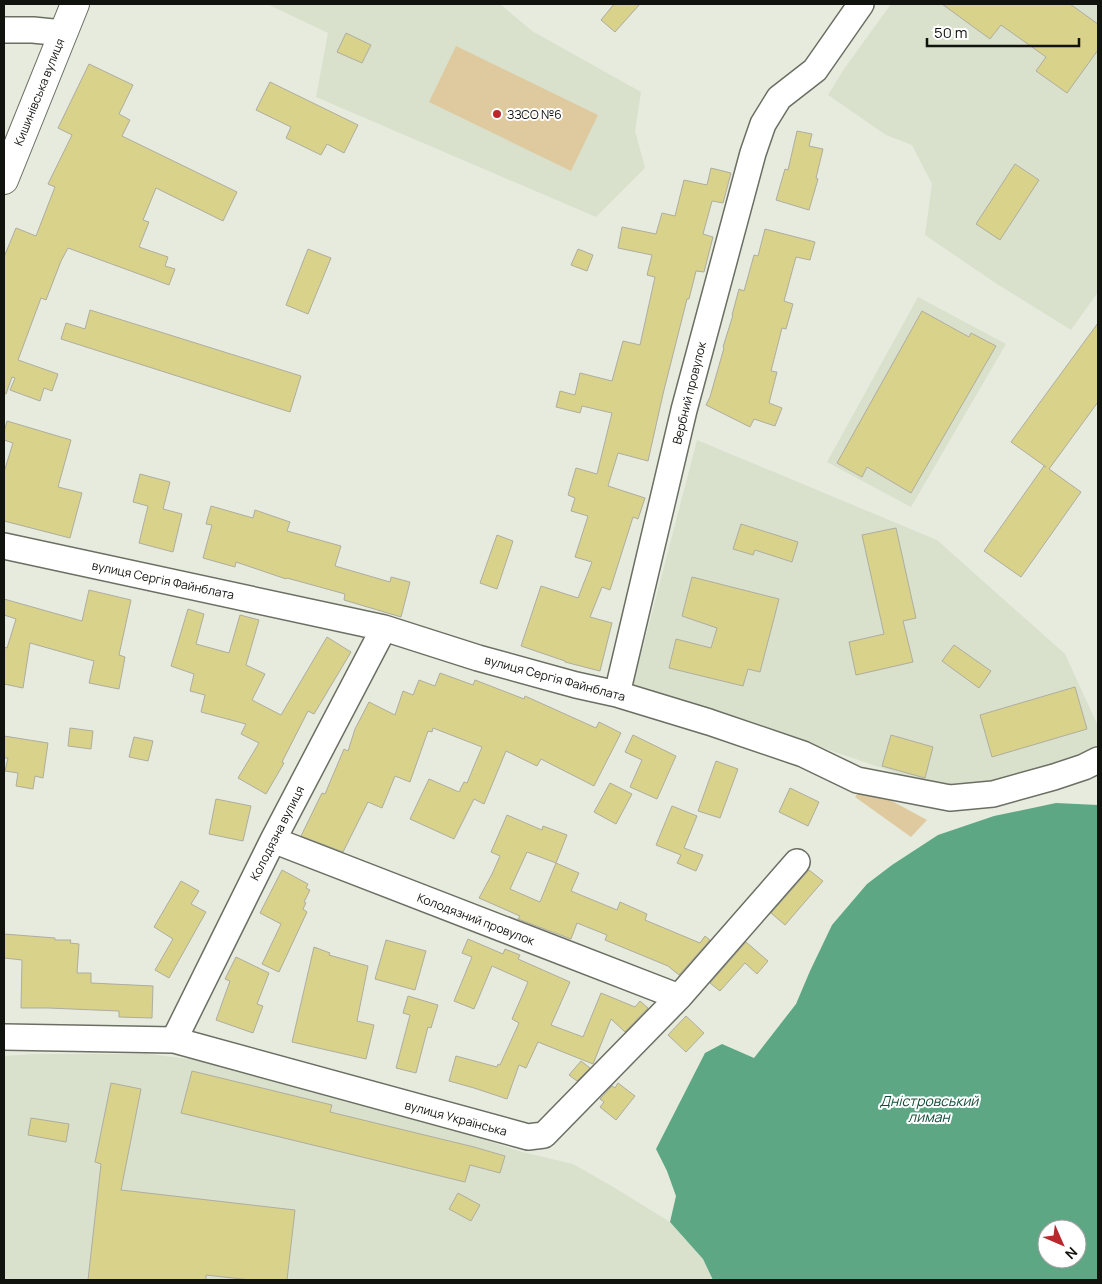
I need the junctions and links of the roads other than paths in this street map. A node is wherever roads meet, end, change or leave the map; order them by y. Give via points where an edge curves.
1 (75, 4) edge
2 (861, 4) edge
3 (4, 30) edge
4 (63, 33) junction
5 (4, 180) edge
6 (4, 546) edge
7 (384, 628) junction
8 (617, 694) junction
9 (1098, 760) edge
10 (273, 840) junction
11 (797, 862) dead end
12 (679, 997) junction
13 (4, 1037) edge
14 (174, 1040) junction

1 - 4 main road, Кишинівська вулиця
2 - 8 street, Вербний провулок via 815,70 779,98 763,124 684,410
3 - 4 street
4 - 5 main road, Кишинівська вулиця
6 - 7 street, вулиця Сергія Файнблата
7 - 8 street, вулиця Сергія Файнблата via 487,660
7 - 10 street, Колодязна вулиця
8 - 9 street, вулиця Сергія Файнблата via 803,754 857,780 950,798 993,794 1054,777
10 - 12 street, Колодязний провулок
10 - 14 street, Колодязна вулиця
11 - 12 street, вулиця Українська
12 - 14 street, вулиця Українська via 544,1135 528,1137
13 - 14 street, вулиця Українська

